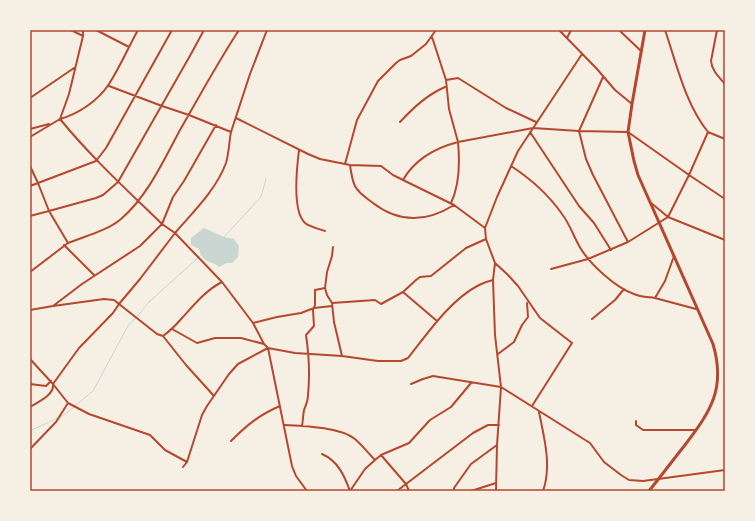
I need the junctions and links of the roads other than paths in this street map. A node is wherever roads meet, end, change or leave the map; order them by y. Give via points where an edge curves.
1 (71, 30) edge
2 (83, 30) edge
3 (96, 30) edge
4 (138, 30) edge
5 (172, 30) edge
6 (204, 30) edge
7 (239, 30) edge
8 (267, 30) edge
9 (436, 30) edge
10 (559, 30) edge
11 (571, 30) edge
12 (619, 30) edge
13 (645, 30) edge
14 (665, 30) edge
15 (717, 30) edge
16 (83, 36) junction
17 (432, 37) junction
18 (567, 38) junction
19 (129, 47) junction
20 (641, 51) junction
21 (582, 54) junction
22 (76, 67) junction
23 (603, 77) junction
24 (446, 80) junction
25 (725, 84) edge
26 (108, 85) junction
27 (445, 87) junction
28 (135, 96) junction
29 (30, 98) edge
30 (632, 104) junction
31 (162, 106) junction
32 (189, 114) junction
33 (236, 118) junction
34 (60, 119) junction
35 (400, 122) dead end
36 (536, 122) junction
37 (52, 123) junction
38 (216, 125) junction
39 (30, 128) edge
40 (533, 128) junction
41 (579, 131) junction
42 (231, 132) junction
43 (530, 132) junction
44 (628, 132) junction
45 (708, 132) junction
46 (30, 137) edge
47 (725, 139) edge
48 (458, 142) junction
49 (299, 150) junction
50 (96, 161) junction
51 (345, 164) junction
52 (350, 165) junction
53 (30, 166) edge
54 (511, 166) junction
55 (688, 175) junction
56 (403, 180) junction
57 (118, 182) junction
58 (38, 183) junction
59 (30, 186) edge
60 (725, 199) edge
61 (138, 201) junction
62 (649, 201) junction
63 (451, 203) junction
64 (454, 205) junction
65 (49, 211) junction
66 (30, 216) edge
67 (668, 217) junction
68 (659, 223) junction
69 (162, 224) junction
70 (485, 228) junction
71 (325, 231) dead end
72 (175, 233) junction
73 (486, 239) junction
74 (725, 240) edge
75 (628, 242) junction
76 (68, 243) junction
77 (64, 245) junction
78 (332, 247) dead end
79 (611, 250) junction
80 (674, 256) junction
81 (588, 259) junction
82 (495, 264) junction
83 (551, 269) dead end
84 (30, 272) edge
85 (94, 275) junction
86 (493, 280) junction
87 (222, 282) junction
88 (325, 288) junction
89 (624, 289) junction
90 (402, 292) junction
91 (655, 298) junction
92 (527, 302) junction
93 (332, 303) junction
94 (119, 304) junction
95 (53, 306) junction
96 (332, 306) junction
97 (314, 308) junction
98 (696, 309) junction
99 (30, 310) edge
100 (592, 319) dead end
101 (437, 321) junction
102 (253, 323) junction
103 (172, 329) junction
104 (163, 336) junction
105 (264, 344) junction
106 (268, 348) junction
107 (309, 354) junction
108 (497, 354) junction
109 (342, 356) junction
110 (30, 359) edge
111 (51, 381) junction
112 (471, 383) junction
113 (30, 384) edge
114 (53, 384) junction
115 (412, 384) dead end
116 (501, 387) junction
117 (214, 396) junction
118 (68, 403) junction
119 (280, 406) junction
120 (532, 406) junction
121 (30, 407) edge
122 (539, 412) junction
123 (636, 421) dead end
124 (285, 425) junction
125 (499, 425) junction
126 (302, 426) junction
127 (696, 430) junction
128 (231, 441) dead end
129 (497, 445) junction
130 (30, 449) edge
131 (322, 454) dead end
132 (381, 455) junction
133 (375, 460) junction
134 (187, 462) junction
135 (184, 467) dead end
136 (725, 470) edge
137 (658, 479) junction
138 (496, 483) junction
139 (406, 484) junction
140 (307, 491) edge
141 (350, 491) edge
142 (397, 491) edge
143 (409, 491) edge
144 (454, 491) edge
145 (471, 491) edge
146 (496, 491) edge
147 (543, 491) edge
148 (649, 491) edge

1 - 16 street
2 - 16 street
3 - 19 street
4 - 19 street
5 - 28 street
6 - 31 street
7 - 32 street
8 - 33 street
9 - 17 street
10 - 18 street
11 - 18 street
12 - 20 street
13 - 20 main road
14 - 45 street via 688,99
15 - 25 street via 711,61 713,70
16 - 22 street
17 - 24 street
17 - 51 street via 411,56 396,63 378,81 357,120
18 - 21 street
19 - 26 street
20 - 30 main road
21 - 23 street
21 - 36 street
22 - 29 street
22 - 34 street
23 - 30 street
23 - 41 street
24 - 27 street
24 - 36 street via 458,78 506,108
26 - 28 street
26 - 34 street via 90,103 70,116
27 - 35 street via 424,98
27 - 48 street
28 - 31 street
28 - 50 street
30 - 44 main road
31 - 32 street
31 - 57 street
32 - 38 street
32 - 61 street
33 - 42 street
33 - 49 street
34 - 37 street
34 - 50 street
36 - 40 street
37 - 39 street
37 - 46 street
38 - 42 street
38 - 69 street via 173,197
40 - 41 street
40 - 43 street
40 - 48 street
41 - 44 street
41 - 75 street via 593,175
42 - 72 street via 222,172 208,194
43 - 54 street
43 - 79 street
44 - 55 street
44 - 62 main road via 638,175
45 - 47 street
45 - 55 street
48 - 56 street via 431,152 408,171
48 - 63 street via 460,166
49 - 51 street via 320,159
49 - 71 street via 296,188 302,218 306,223
50 - 57 street
50 - 58 street
51 - 52 street
52 - 56 street via 381,166
52 - 64 street via 355,186 361,194 391,214 424,218
53 - 58 street
54 - 70 street
54 - 81 street via 526,176 551,200 566,219
55 - 60 street
55 - 67 street
56 - 63 street
57 - 61 street
57 - 65 street via 96,198
58 - 59 street
58 - 65 street
61 - 69 street
61 - 76 street via 114,224
62 - 67 street
62 - 68 main road
63 - 64 street
64 - 70 street
65 - 66 street
65 - 76 street
67 - 68 street
67 - 74 street
68 - 75 street
68 - 80 main road
69 - 72 street
69 - 85 street via 140,246
70 - 73 street
72 - 87 street
72 - 94 street
73 - 82 street
73 - 90 street via 466,248 431,276 420,277
75 - 79 street
76 - 77 street
77 - 84 street
77 - 85 street
78 - 88 street
79 - 81 street
80 - 91 street via 665,281
80 - 98 main road
81 - 83 street
81 - 89 street
82 - 86 street
82 - 92 street via 518,286
85 - 95 street
86 - 101 street via 471,290
86 - 108 street
87 - 102 street
87 - 103 street via 207,292
88 - 93 street
88 - 97 street via 315,290
89 - 91 street via 635,295
89 - 100 street
90 - 93 street via 382,304 376,300
90 - 101 street
91 - 98 street
92 - 108 street via 528,317 514,342
92 - 120 street via 540,318 572,342
93 - 96 street
94 - 95 street via 114,300 104,299
94 - 104 street
94 - 114 street via 79,348
95 - 99 street
96 - 97 street
96 - 109 street
97 - 102 street
97 - 107 street via 314,326 306,335
98 - 127 main road via 713,344 718,381 714,400
101 - 109 street via 408,358 401,361
102 - 105 street
103 - 104 street
103 - 105 street via 197,343 216,338 241,338
104 - 117 street
105 - 106 street
106 - 107 street
106 - 117 street via 238,364
106 - 119 street
107 - 109 street
107 - 126 street via 309,394
108 - 116 street
110 - 111 street
111 - 113 street via 46,386
111 - 114 street
112 - 115 street via 433,376
112 - 116 street
112 - 132 street via 450,407 430,420 409,443
114 - 118 street
114 - 121 street via 54,388
116 - 120 street
116 - 125 street
117 - 134 street via 202,415
118 - 130 street via 56,422
118 - 134 street via 89,414 150,435 165,450
119 - 124 street
119 - 128 street via 254,420
120 - 122 street
122 - 137 street via 590,443 604,462 626,478 636,481
122 - 147 street via 547,465
123 - 127 street via 636,425 643,430
124 - 126 street
124 - 140 street via 292,466
125 - 129 street
125 - 139 street via 488,425 473,433
126 - 133 street via 322,428 349,436
127 - 137 main road
129 - 138 street
129 - 144 street via 471,464 460,477
131 - 141 street via 333,460 341,470
132 - 133 street
132 - 139 street
133 - 141 street
134 - 135 street
136 - 137 street
137 - 148 main road
138 - 145 street
138 - 146 street
139 - 142 street
139 - 143 street

